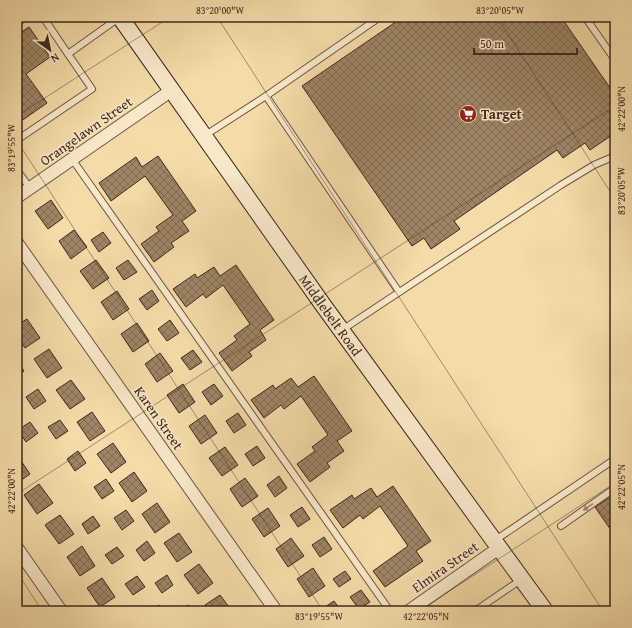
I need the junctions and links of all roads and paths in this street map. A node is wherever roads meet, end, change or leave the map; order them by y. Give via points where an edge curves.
1 (26, 17) edge
2 (43, 17) edge
3 (120, 17) edge
4 (380, 17) edge
5 (585, 17) edge
6 (17, 24) edge
7 (68, 54) junction
8 (615, 60) edge
9 (172, 90) junction
10 (266, 96) junction
11 (204, 136) junction
12 (17, 140) edge
13 (615, 156) edge
14 (72, 159) junction
15 (17, 170) edge
16 (30, 188) junction
17 (17, 197) edge
18 (17, 243) edge
19 (399, 292) junction
20 (342, 330) junction
21 (615, 459) edge
22 (615, 488) edge
23 (561, 526) dead end
24 (496, 544) junction
25 (17, 548) edge
26 (522, 579) junction
27 (480, 610) edge
28 (61, 611) edge
29 (276, 611) edge
30 (390, 611) edge
31 (408, 611) edge
32 (545, 611) edge

1 - 6 lane
2 - 7 lane
3 - 7 lane
3 - 9 main road, Middlebelt Road
4 - 10 lane
5 - 8 lane
7 - 12 lane via 92,89
9 - 11 main road, Middlebelt Road
9 - 14 street, Orangelawn Street
10 - 11 lane
10 - 19 lane
11 - 20 main road, Middlebelt Road
13 - 19 lane via 594,165 561,185
14 - 16 street, Orangelawn Street
14 - 30 lane
15 - 16 lane
16 - 17 street, Orangelawn Street
18 - 29 street, Karen Street
19 - 20 lane
20 - 24 main road, Middlebelt Road
21 - 24 lane
22 -> 23 lane
24 - 26 main road, Middlebelt Road
24 - 31 street, Elmira Street
25 - 28 street
26 - 27 lane
26 - 32 main road, Middlebelt Road

